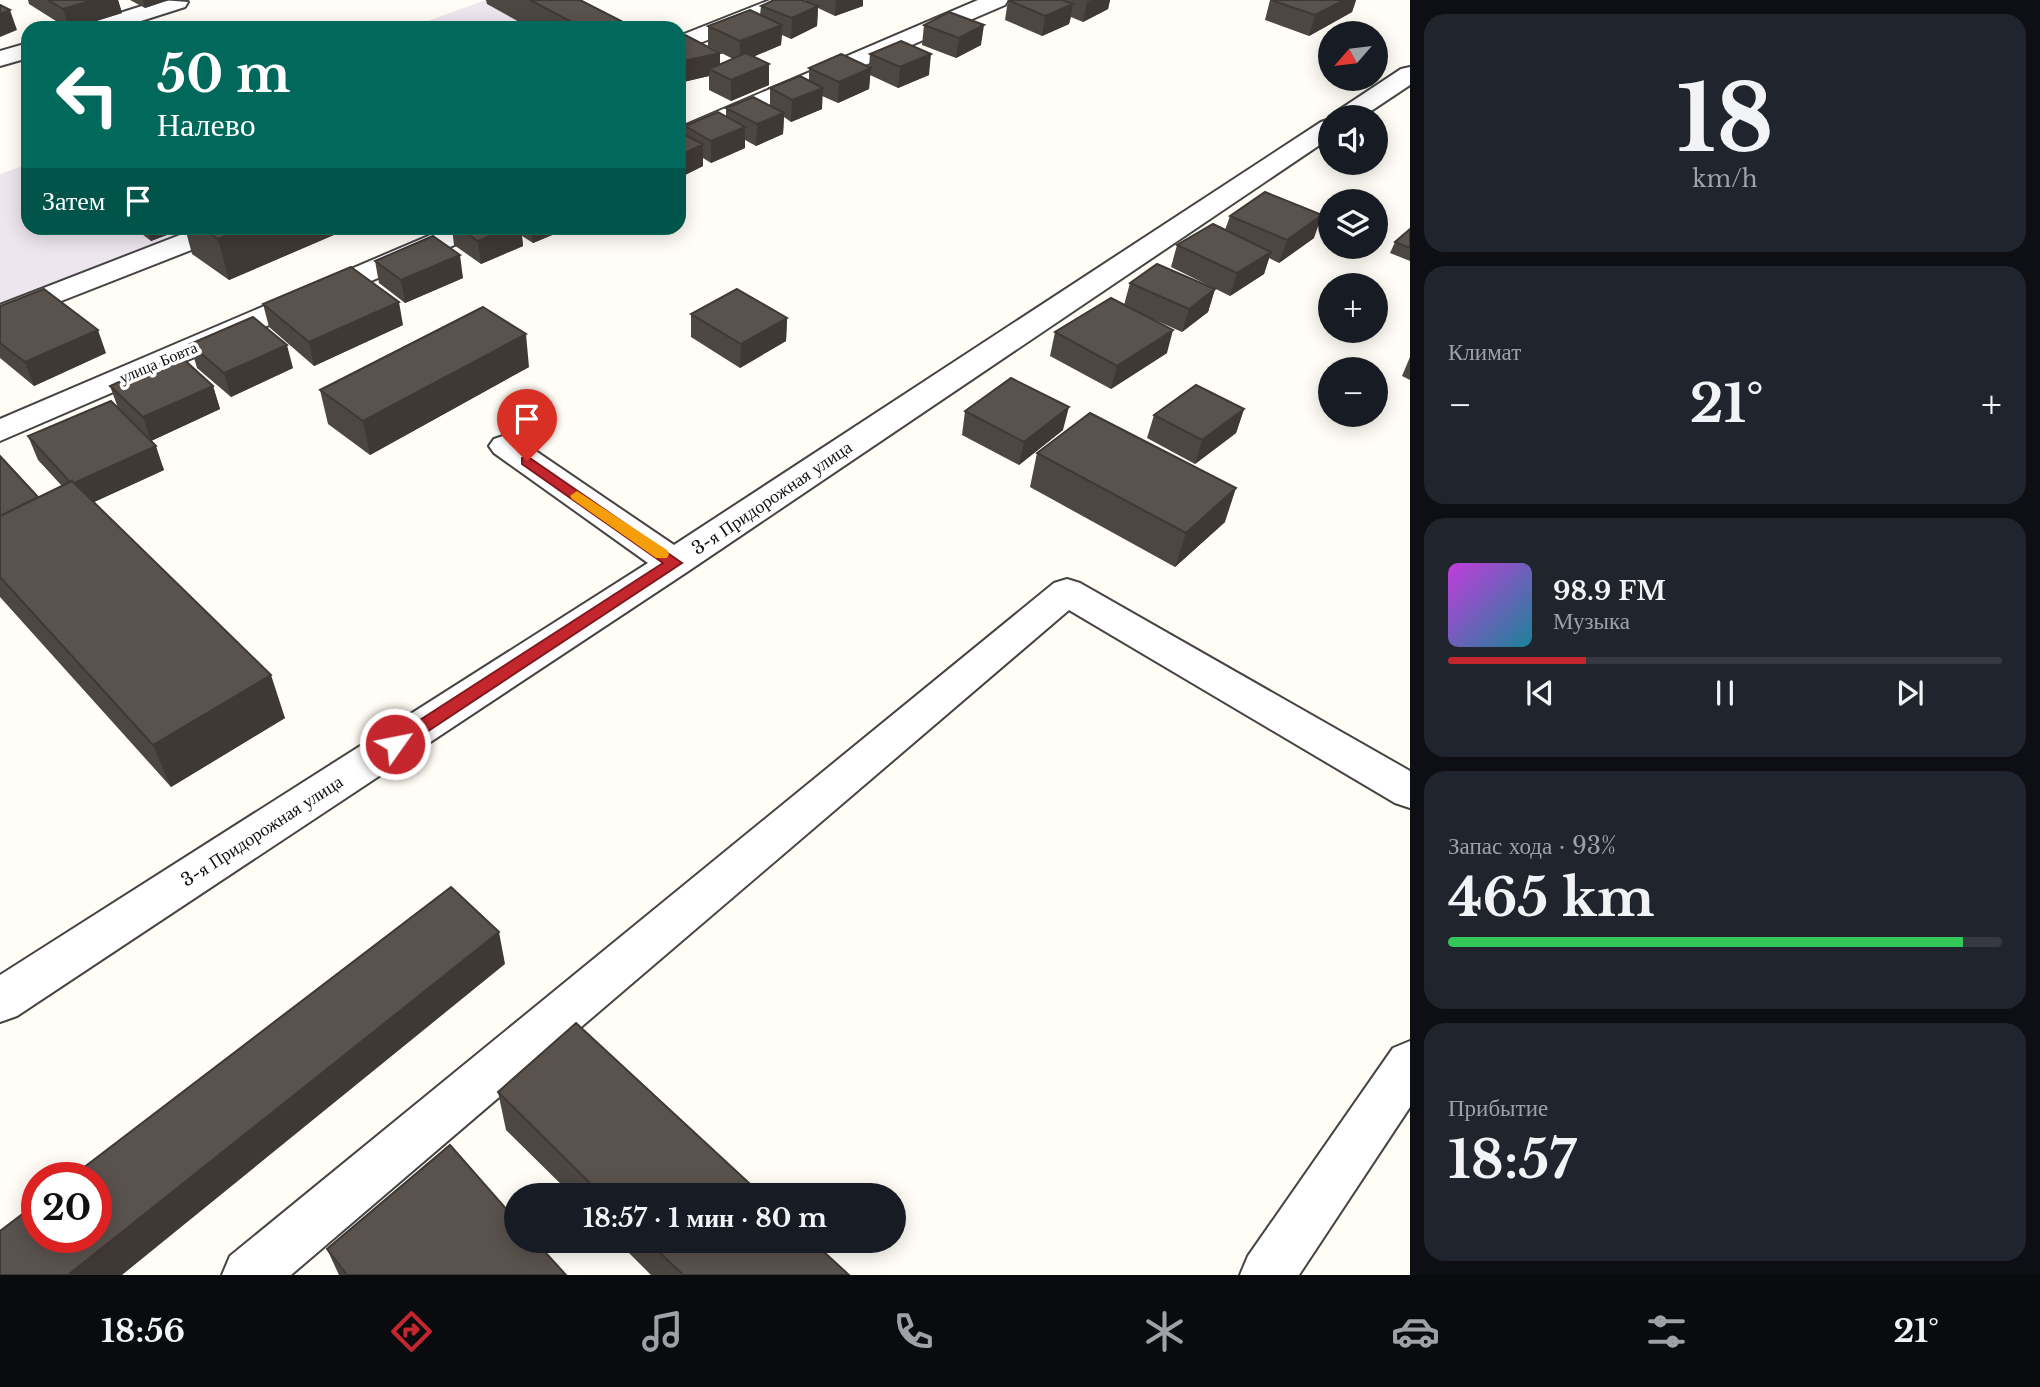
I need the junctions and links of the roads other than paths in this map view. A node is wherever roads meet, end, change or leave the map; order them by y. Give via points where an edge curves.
1 (790, 0) edge
2 (997, 0) edge
3 (177, 2) dead end
4 (118, 21) edge
5 (686, 41) edge
6 (21, 52) edge
7 (0, 59) edge
8 (1410, 74) edge
9 (1363, 105) edge
10 (686, 134) edge
11 (1318, 135) edge
12 (204, 235) edge
13 (454, 235) edge
14 (0, 316) edge
15 (0, 431) edge
16 (506, 446) dead end
17 (674, 563) junction
18 (1410, 791) edge
19 (0, 1001) edge
20 (1410, 1064) edge
21 (249, 1275) edge
22 (1267, 1275) edge

1 - 5 lane
2 - 10 lane
3 - 4 lane
6 - 7 lane
8 - 9 lane
11 - 17 lane, 3-я Придорожная улица
12 - 14 lane
13 - 15 lane, улица Бовта
16 - 17 lane
17 - 19 lane, 3-я Придорожная улица
18 - 21 lane via 1067,592
20 - 22 lane

